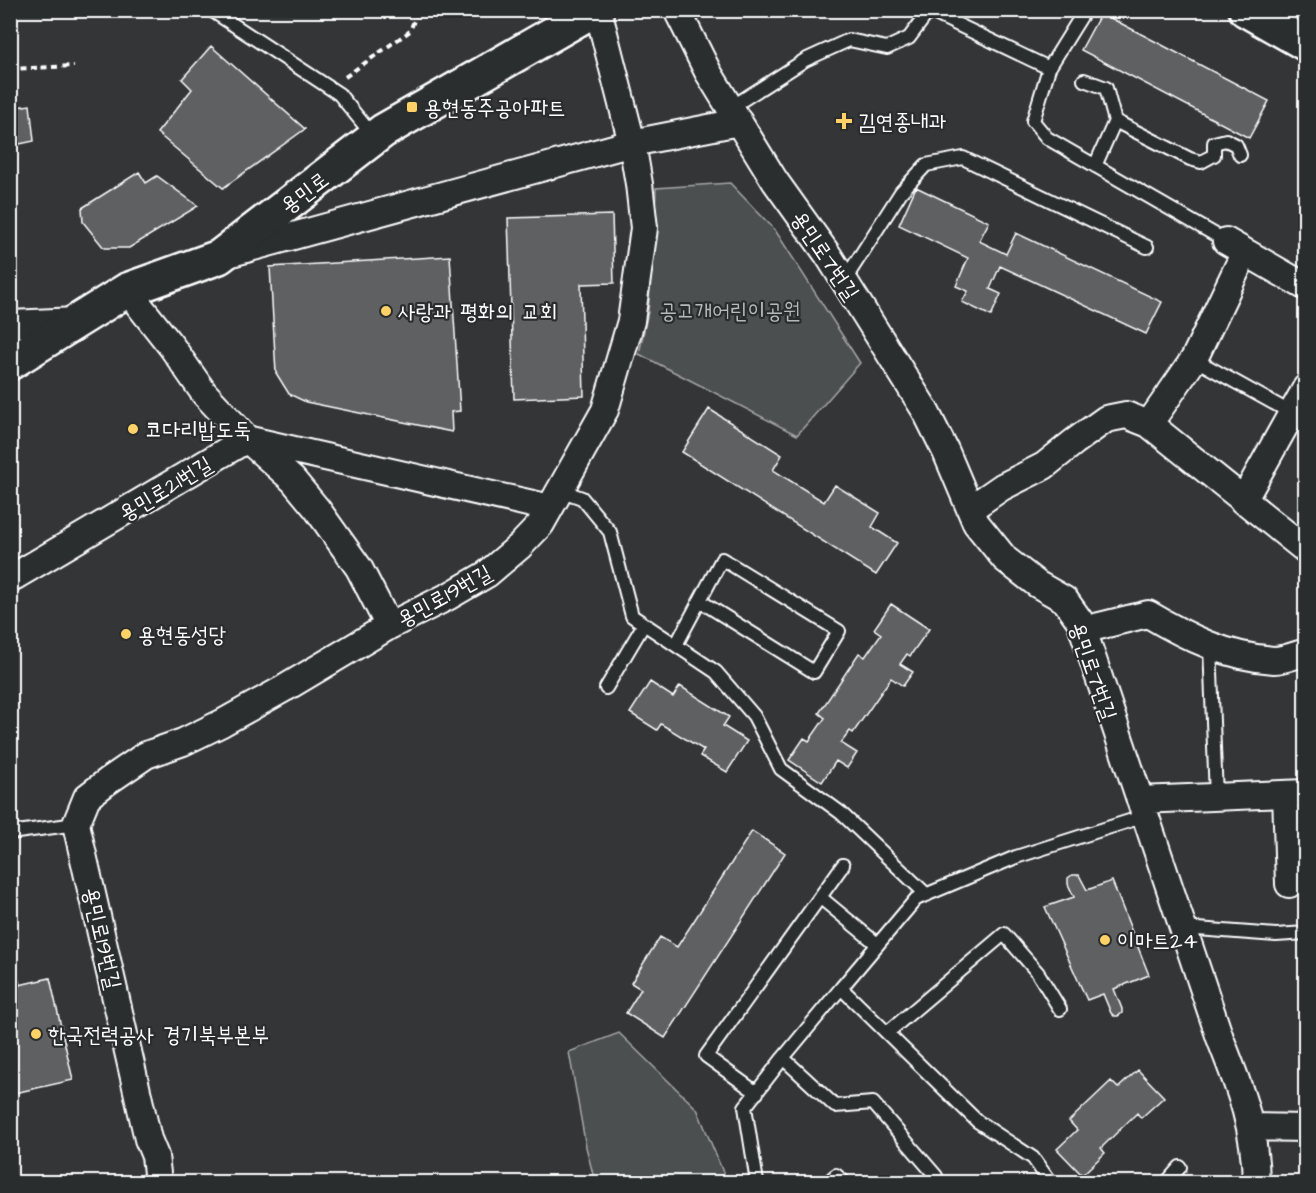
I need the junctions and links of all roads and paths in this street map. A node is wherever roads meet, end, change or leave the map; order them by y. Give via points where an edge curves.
1 (211, 10) edge
2 (418, 10) edge
3 (596, 10) edge
4 (677, 10) edge
5 (1085, 10) edge
6 (1245, 10) edge
7 (1305, 44) edge
8 (74, 66) dead end
9 (1049, 68) junction
10 (10, 69) edge
11 (1084, 80) dead end
12 (330, 87) junction
13 (734, 115) junction
14 (1115, 121) junction
15 (374, 138) junction
16 (632, 142) junction
17 (1240, 155) dead end
18 (1095, 166) junction
19 (1148, 247) dead end
20 (1235, 247) junction
21 (219, 257) junction
22 (844, 281) junction
23 (1305, 287) edge
24 (127, 290) junction
25 (78, 321) junction
26 (10, 324) edge
27 (1194, 359) junction
28 (10, 363) edge
29 (1305, 388) edge
30 (1299, 417) edge
31 (1149, 424) junction
32 (247, 439) junction
33 (555, 499) junction
34 (1243, 501) junction
35 (970, 509) junction
36 (1305, 550) edge
37 (10, 579) edge
38 (700, 601) junction
39 (644, 624) junction
40 (389, 626) junction
41 (1083, 630) junction
42 (676, 645) junction
43 (1210, 646) junction
44 (1305, 652) edge
45 (606, 687) dead end
46 (1296, 793) edge
47 (1216, 797) junction
48 (1142, 808) junction
49 (76, 824) junction
50 (10, 832) edge
51 (843, 865) dead end
52 (1289, 884) dead end
53 (927, 895) junction
54 (821, 898) junction
55 (1184, 928) junction
56 (1305, 933) edge
57 (878, 944) junction
58 (841, 988) junction
59 (1060, 1008) dead end
60 (887, 1033) junction
61 (783, 1059) junction
62 (756, 1093) junction
63 (1250, 1127) junction
64 (1305, 1128) edge
65 (1180, 1167) dead end
66 (936, 1176) dead end
67 (159, 1182) edge
68 (758, 1182) edge
69 (828, 1182) edge
70 (844, 1182) edge
71 (1050, 1182) edge
72 (1167, 1182) edge
73 (1256, 1182) edge

1 - 12 lane
2 - 12 path via 410,31
3 - 15 street, 용민로
3 - 16 street, 용민로19번길
4 - 13 street, 용민로7번길
5 - 9 lane
6 - 7 street
8 - 10 path
9 - 13 lane via 929,11 909,38 887,48 849,40 805,60
9 - 18 lane via 1033,121 1047,138
11 - 14 lane via 1106,88
12 - 15 lane
13 - 16 street
13 - 22 street, 용민로7번길
14 - 17 lane via 1201,162 1214,155 1214,143 1226,140 1236,145
14 - 18 lane
15 - 21 street, 용민로
16 - 21 street
16 - 33 street, 용민로19번길 via 644,228 631,321 605,410
18 - 20 lane
19 - 22 lane via 963,158 926,165 900,192
20 - 23 street
20 - 27 street
21 - 24 street, 용민로
22 - 35 street, 용민로7번길 via 925,410
24 - 25 street, 용민로
24 - 32 street via 204,393
25 - 26 street
25 - 28 street, 용민로
27 - 30 lane
27 - 31 street
29 - 30 street
30 - 34 street
31 - 34 street
31 - 35 street via 1126,415 1107,419 1044,466
32 - 33 street
32 - 37 street, 용민로21번길
32 - 40 street via 293,480 317,509 359,568
33 - 39 lane via 582,498 610,532 633,616
33 - 40 street, 용민로19번길 via 541,524 487,574
34 - 36 street
35 - 41 street, 용민로7번길 via 976,523 1005,559 1065,600
38 - 38 lane via 722,559 840,632 814,672
38 - 42 lane
39 - 42 lane
39 - 45 lane
40 - 49 street, 용민로19번길 via 222,723 146,755 87,797
41 - 43 street via 1148,614
41 - 48 street, 용민로7번길
42 - 53 lane via 716,672 754,716 781,769 841,813
43 - 44 street via 1276,660
43 - 47 lane
46 - 47 street
46 - 52 street
47 - 48 street
48 - 53 lane
48 - 55 street, 용민로7번길
49 - 50 lane
49 - 67 street, 용민로19번길
51 - 54 lane
53 - 57 lane via 916,899
54 - 57 lane
54 - 62 lane via 706,1056
55 - 56 lane via 1276,935
55 - 63 street, 용민로7번길 via 1246,1104
57 - 58 lane
58 - 60 lane
58 - 61 lane
59 - 60 lane via 1038,973 1004,934
60 - 71 lane via 977,1121 1033,1158
61 - 62 lane
61 - 66 lane via 835,1106 873,1103
62 - 68 lane via 745,1107
63 - 64 street
63 - 73 street, 용민로7번길 via 1256,1153
65 - 72 lane
69 - 70 lane via 836,1175

